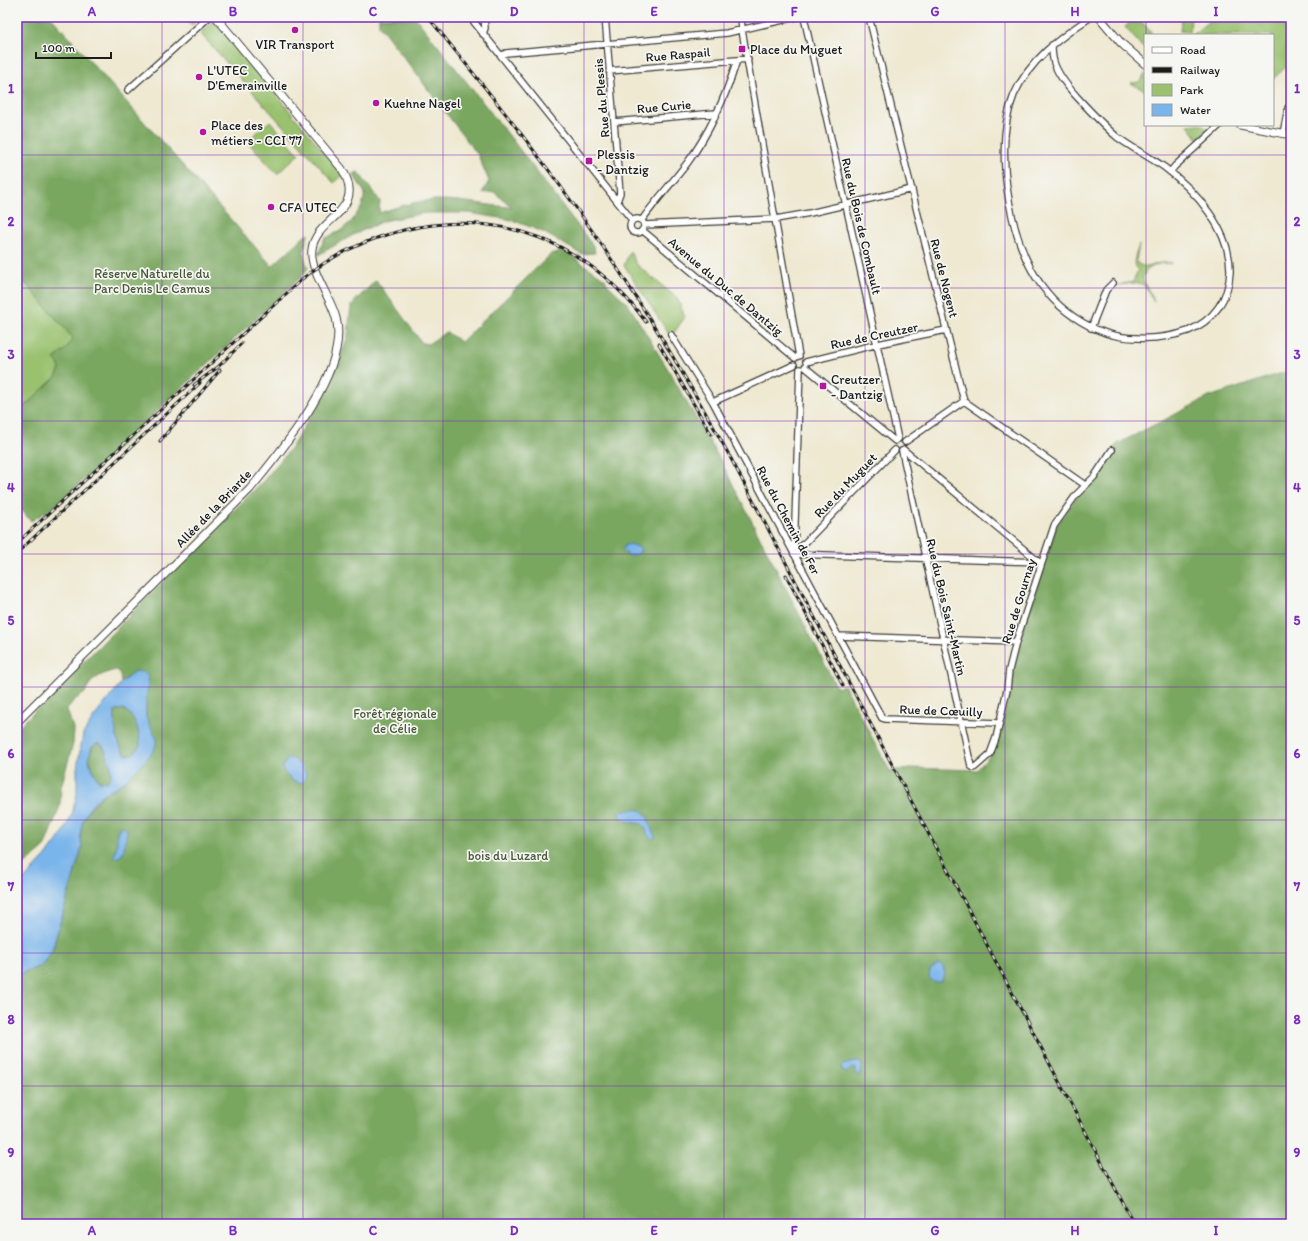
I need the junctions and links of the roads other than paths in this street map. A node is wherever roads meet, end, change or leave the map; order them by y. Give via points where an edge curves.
1 (209, 17) edge
2 (216, 17) edge
3 (470, 17) edge
4 (484, 17) edge
5 (605, 17) edge
6 (741, 17) edge
7 (796, 17) edge
8 (804, 17) edge
9 (870, 17) edge
10 (1091, 17) edge
11 (1102, 17) edge
12 (742, 30) junction
13 (483, 34) junction
14 (608, 44) junction
15 (1052, 45) junction
16 (1045, 52) junction
17 (501, 56) junction
18 (748, 59) junction
19 (737, 60) junction
20 (1053, 60) junction
21 (1144, 63) edge
22 (610, 71) junction
23 (128, 90) dead end
24 (1288, 108) dead end
25 (716, 113) junction
26 (614, 122) junction
27 (1219, 126) edge
28 (1245, 126) edge
29 (1283, 134) junction
30 (1291, 135) edge
31 (1170, 172) junction
32 (912, 189) junction
33 (617, 201) junction
34 (846, 205) junction
35 (776, 219) junction
36 (632, 220) junction
37 (643, 225) junction
38 (1113, 283) dead end
39 (1091, 328) junction
40 (946, 330) junction
41 (671, 335) dead end
42 (878, 344) junction
43 (797, 357) junction
44 (794, 365) junction
45 (804, 366) junction
46 (964, 401) junction
47 (713, 402) junction
48 (896, 440) junction
49 (905, 442) junction
50 (900, 450) junction
51 (1112, 450) dead end
52 (1085, 485) junction
53 (794, 554) junction
54 (924, 558) junction
55 (1040, 562) junction
56 (839, 636) junction
57 (943, 639) junction
58 (1016, 642) junction
59 (882, 718) joint
60 (961, 721) junction
61 (17, 722) edge
62 (999, 723) junction
63 (972, 768) joint

1 - 23 street
2 - 61 street, Allée de la Briarde via 342,169 348,180 349,192 346,203 318,234 313,244 312,256 336,317 336,355 307,412 250,489
3 - 13 street
4 - 13 street
5 - 14 street, Rue du Plessis
6 - 12 street
7 - 12 street
8 - 34 street, Rue du Bois de Combault
9 - 32 street, Rue de Nogent
10 - 15 street
11 - 21 street via 1106,26 1121,43
12 - 14 street
12 - 18 street
13 - 17 street
14 - 17 street via 506,53
14 - 22 street, Rue du Plessis
15 - 16 street
15 - 20 street
16 - 20 street
16 - 39 street via 1022,81 1010,105 1004,156 1008,199 1018,240 1033,273 1057,304
17 - 33 street
18 - 19 street, Rue Raspail
18 - 35 street
19 - 22 street, Rue Raspail
19 - 25 street via 729,86
20 - 31 street via 1068,86 1100,122
22 - 26 street, Rue du Plessis
24 - 29 street
25 - 26 street, Rue Curie
25 - 37 street via 689,162
26 - 33 street, Rue du Plessis via 620,193
27 - 31 street
28 - 29 street
29 - 30 street
31 - 39 street via 1199,199 1222,235 1230,265 1224,300 1208,319 1178,335 1130,338
32 - 34 street
32 - 40 street, Rue de Nogent
33 - 36 street
34 - 35 street
34 - 42 street, Rue du Bois de Combault
35 - 37 street
35 - 43 street
36 - 37 street via 636,218
36 - 37 street via 632,231 638,233
37 - 43 street, Avenue du Duc de Dantzig
38 - 39 street via 1106,290
40 - 42 street, Rue de Creutzer
40 - 46 street, Rue de Nogent
41 - 47 street, Rue du Chemin de Fer
42 - 45 street, Rue de Creutzer
42 - 48 street, Rue du Bois de Combault
43 - 44 street
43 - 45 street, Avenue du Duc de Dantzig via 805,358
44 - 45 street
44 - 47 street
45 - 48 street
45 - 53 street
46 - 49 street
46 - 52 street
47 - 53 street, Rue du Chemin de Fer
48 - 49 street
48 - 50 street via 894,446
49 - 50 street via 906,446
50 - 53 street, Rue du Muguet
50 - 54 street, Rue du Bois Saint-Martin
50 - 55 street
51 - 52 street, Rue de Gournay
52 - 55 street, Rue de Gournay via 1054,526
53 - 54 street
53 - 56 street, Rue du Chemin de Fer
54 - 55 street
54 - 57 street, Rue du Bois Saint-Martin
55 - 58 street, Rue de Gournay
56 - 57 street
56 - 59 street, Rue du Chemin de Fer
57 - 58 street
57 - 60 street, Rue du Bois Saint-Martin
58 - 62 street, Rue de Gournay
59 - 60 street, Rue de Cœuilly
60 - 62 street, Rue de Cœuilly
60 - 63 street, Rue du Bois Saint-Martin
62 - 63 street, Rue de Gournay via 990,754

